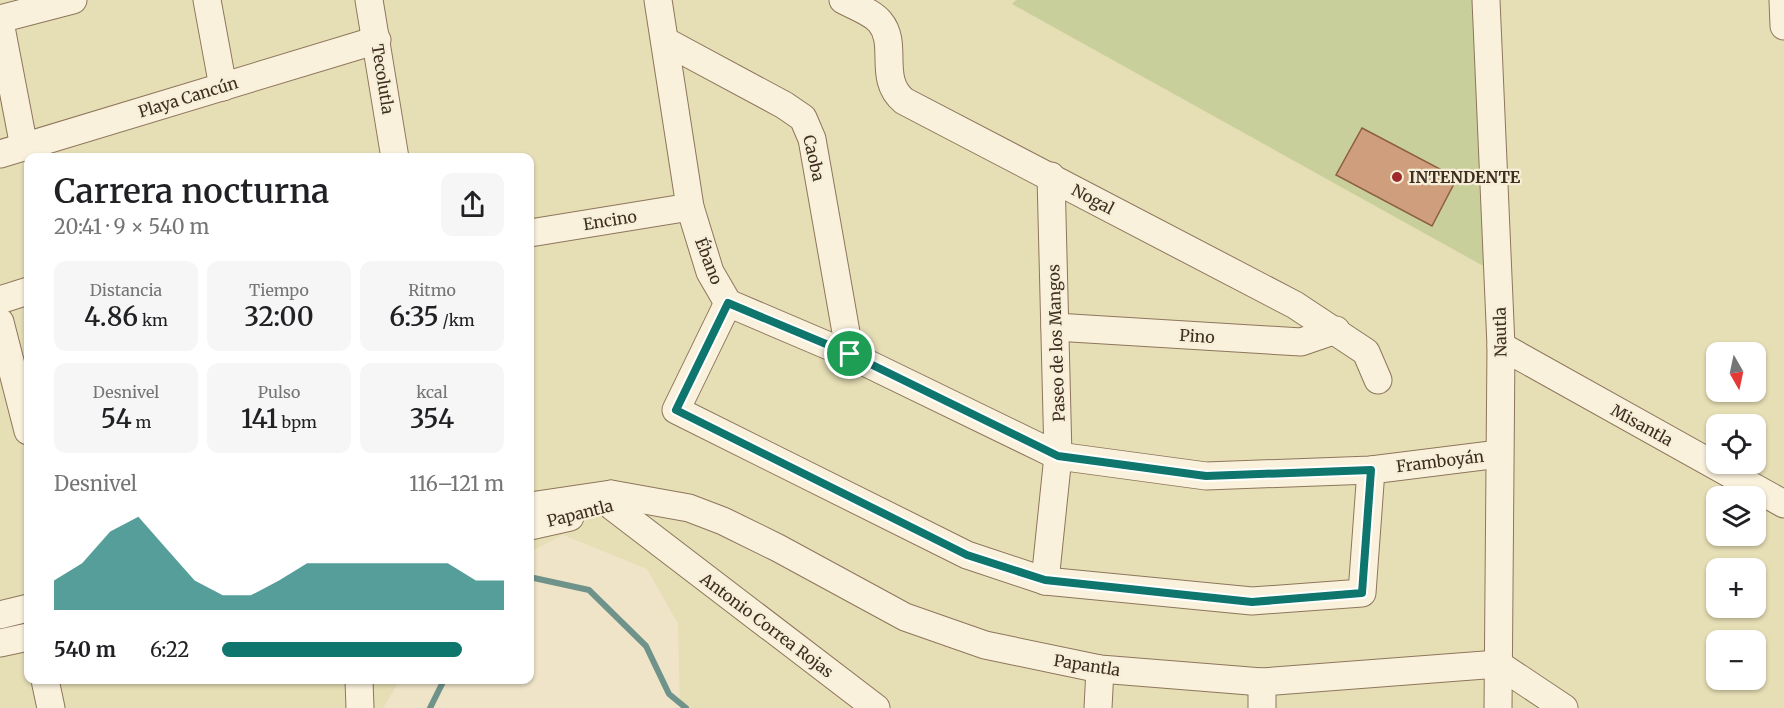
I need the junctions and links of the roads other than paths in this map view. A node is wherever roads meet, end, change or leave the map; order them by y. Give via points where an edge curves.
1 (73, 0) edge
2 (207, 0) edge
3 (369, 0) edge
4 (658, 0) edge
5 (843, 0) edge
6 (1486, 0) edge
7 (1783, 0) edge
8 (0, 20) edge
9 (1784, 26) edge
10 (377, 40) junction
11 (665, 41) junction
12 (223, 87) junction
13 (12, 150) edge
14 (394, 153) edge
15 (1051, 176) junction
16 (690, 207) junction
17 (534, 232) edge
18 (24, 292) edge
19 (0, 300) edge
20 (728, 303) junction
21 (0, 322) edge
22 (1055, 327) junction
23 (1336, 330) junction
24 (1501, 346) junction
25 (850, 354) junction
26 (1378, 380) dead end
27 (24, 415) edge
28 (1499, 454) junction
29 (1058, 456) junction
30 (1371, 470) junction
31 (618, 499) junction
32 (1784, 504) edge
33 (534, 506) edge
34 (689, 508) junction
35 (534, 525) edge
36 (657, 542) junction
37 (1045, 580) junction
38 (24, 609) edge
39 (0, 615) edge
40 (24, 639) edge
41 (0, 643) edge
42 (1498, 664) junction
43 (1100, 669) junction
44 (46, 684) edge
45 (359, 684) edge
46 (1262, 695) edge
47 (51, 708) edge
48 (360, 708) edge
49 (876, 708) edge
50 (1098, 708) edge
51 (1498, 708) edge
52 (1564, 708) edge

1 - 8 street
2 - 12 street
3 - 10 street, Tecolutla
4 - 11 street, Ébano
5 - 15 street, Nogal via 882,24 894,93
6 - 24 street, Nautla
7 - 9 street
8 - 13 street
10 - 12 street, Playa Cancún
10 - 14 street, Tecolutla
11 - 16 street, Ébano
11 - 25 street, Caoba via 803,118 812,139
12 - 13 street, Playa Cancún
15 - 22 street, Paseo de los Mangos
15 - 23 street, Nogal
16 - 17 street, Encino
16 - 20 street, Ébano via 710,272
18 - 19 street
20 - 25 street, Ébano
20 - 37 street via 676,410 967,555
21 - 27 street
22 - 23 street, Pino via 1301,342
22 - 29 street, Paseo de los Mangos
23 - 26 street, Nogal via 1366,352
24 - 28 street, Nautla
24 - 32 street, Misantla
25 - 29 street, Ébano
28 - 30 street, Framboyán
28 - 42 street, Nautla
29 - 30 street, Framboyán via 1206,476
29 - 37 street, Paseo de los Mangos
30 - 37 street via 1362,593 1252,602
31 - 33 street, Papantla
31 - 34 street, Papantla
31 - 35 street, Papantla
31 - 36 street, Antonio Correa Rojas
34 - 36 street via 663,524
34 - 43 street, Papantla via 778,548 905,617 985,645
36 - 49 street, Antonio Correa Rojas
38 - 39 street
40 - 41 street
42 - 46 street, Papantla
42 - 51 street, Nautla
42 - 52 street
43 - 46 street, Papantla
43 - 50 street
44 - 47 street
45 - 48 street

